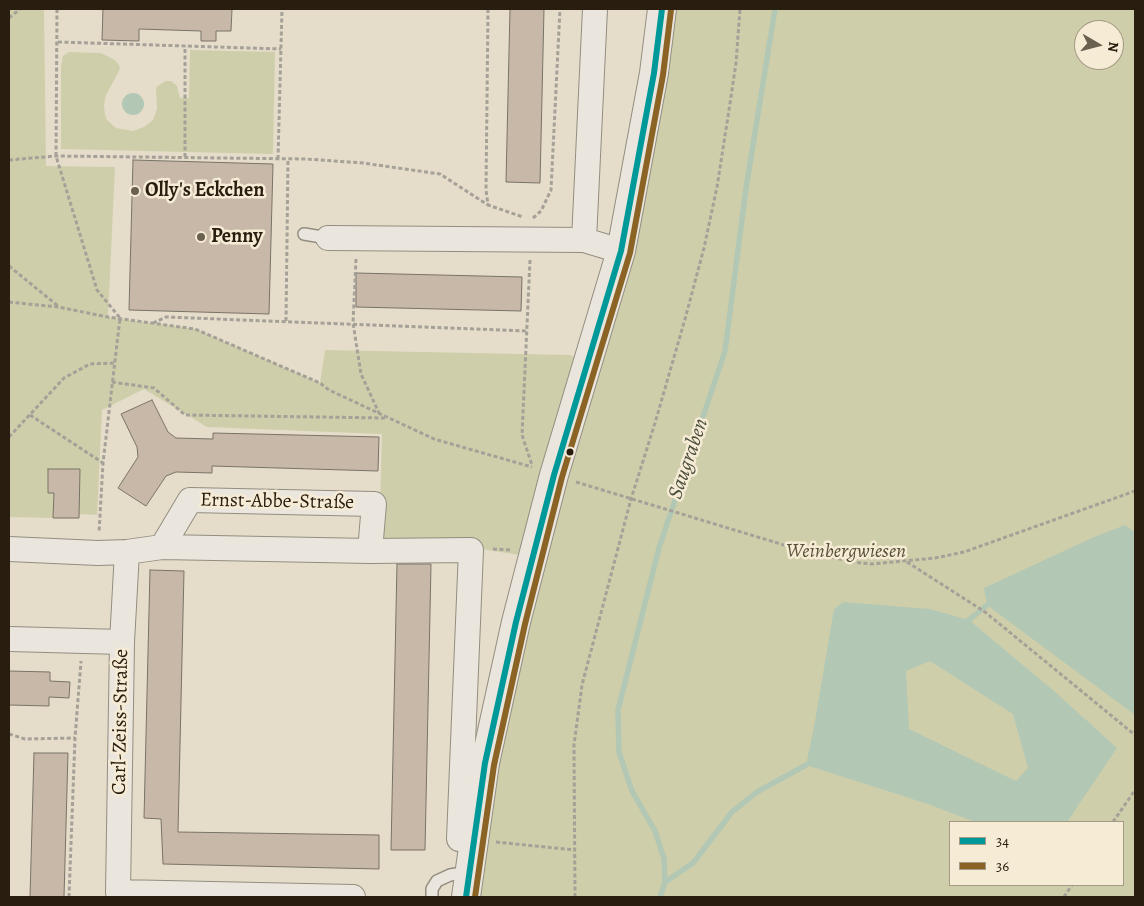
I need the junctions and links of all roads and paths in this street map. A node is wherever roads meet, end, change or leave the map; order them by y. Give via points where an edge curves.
1 (20, 9) edge
2 (57, 9) edge
3 (282, 9) edge
4 (488, 9) edge
5 (560, 9) edge
6 (595, 9) edge
7 (662, 9) edge
8 (740, 9) edge
9 (9, 18) edge
10 (58, 42) junction
11 (185, 46) junction
12 (281, 48) junction
13 (56, 156) junction
14 (185, 157) junction
15 (278, 159) junction
16 (288, 159) junction
17 (9, 160) edge
18 (488, 205) junction
19 (304, 234) dead end
20 (328, 238) joint
21 (357, 238) junction
22 (530, 239) junction
23 (584, 240) junction
24 (621, 251) junction
25 (9, 266) edge
26 (9, 302) edge
27 (58, 307) junction
28 (120, 318) junction
29 (286, 321) junction
30 (153, 323) junction
31 (353, 323) junction
32 (526, 330) junction
33 (114, 363) junction
34 (112, 382) junction
35 (378, 413) junction
36 (30, 415) junction
37 (388, 418) junction
38 (9, 437) edge
39 (103, 464) junction
40 (539, 473) junction
41 (1135, 491) edge
42 (630, 498) junction
43 (162, 547) junction
44 (520, 547) junction
45 (9, 549) edge
46 (370, 551) junction
47 (127, 552) junction
48 (98, 553) junction
49 (471, 554) junction
50 (906, 562) junction
51 (9, 639) edge
52 (82, 640) junction
53 (122, 642) junction
54 (9, 734) edge
55 (1135, 735) edge
56 (75, 738) junction
57 (1135, 790) edge
58 (1114, 821) edge
59 (476, 840) junction
60 (575, 850) junction
61 (468, 884) edge
62 (1071, 886) edge
63 (117, 896) edge
64 (353, 896) edge
65 (69, 897) edge
66 (432, 897) edge
67 (575, 897) edge
68 (1064, 897) edge

1 - 9 path
2 - 10 path
3 - 12 path
4 - 18 path
5 - 18 path via 551,190 542,211 530,220
6 - 23 street
7 - 24 street via 654,73
8 - 42 path via 729,110 704,248 658,413
10 - 11 path
10 - 13 path
11 - 12 path
11 - 14 path
12 - 15 path
13 - 14 path
13 - 17 path
13 - 28 path via 97,290
14 - 15 path
15 - 16 path
16 - 18 path via 364,163 440,174
16 - 29 path
19 - 20 lane
20 - 21 street
21 - 22 street
21 - 31 path
22 - 23 street
22 - 32 path
23 - 24 street
24 - 40 street
25 - 27 path
26 - 27 path
27 - 28 path
28 - 30 path
28 - 33 path
29 - 30 path via 166,317
29 - 31 path
30 - 35 path via 195,329 320,383
31 - 32 path
31 - 35 path via 361,374
32 - 40 path via 522,435
33 - 34 path
33 - 36 path via 90,364 64,378
34 - 37 path via 154,388 184,416
34 - 39 path
35 - 37 path
36 - 38 path
36 - 39 path
37 - 40 path via 434,439
39 - 48 path
40 - 42 path
40 - 44 street
41 - 50 path via 964,552
42 - 50 path via 794,548 852,562
42 - 60 path via 581,692 574,744
43 - 46 street
43 - 46 street, Ernst-Abbe-Straße via 190,500 374,504
43 - 47 street
44 - 49 path via 479,549
44 - 59 street via 516,622 485,763
45 - 48 street
46 - 49 street via 471,550
47 - 48 street
47 - 53 street, Carl-Zeiss-Straße
49 - 59 street via 459,838
50 - 55 path via 985,612
51 - 52 street
52 - 53 street
52 - 56 path
53 - 63 street, Carl-Zeiss-Straße
54 - 56 path via 25,739
56 - 65 path
57 - 58 path
59 - 60 path
59 - 61 street
60 - 67 path
61 - 66 lane via 450,876 437,881
62 - 68 path
63 - 64 street, Carl-Zeiss-Straße

